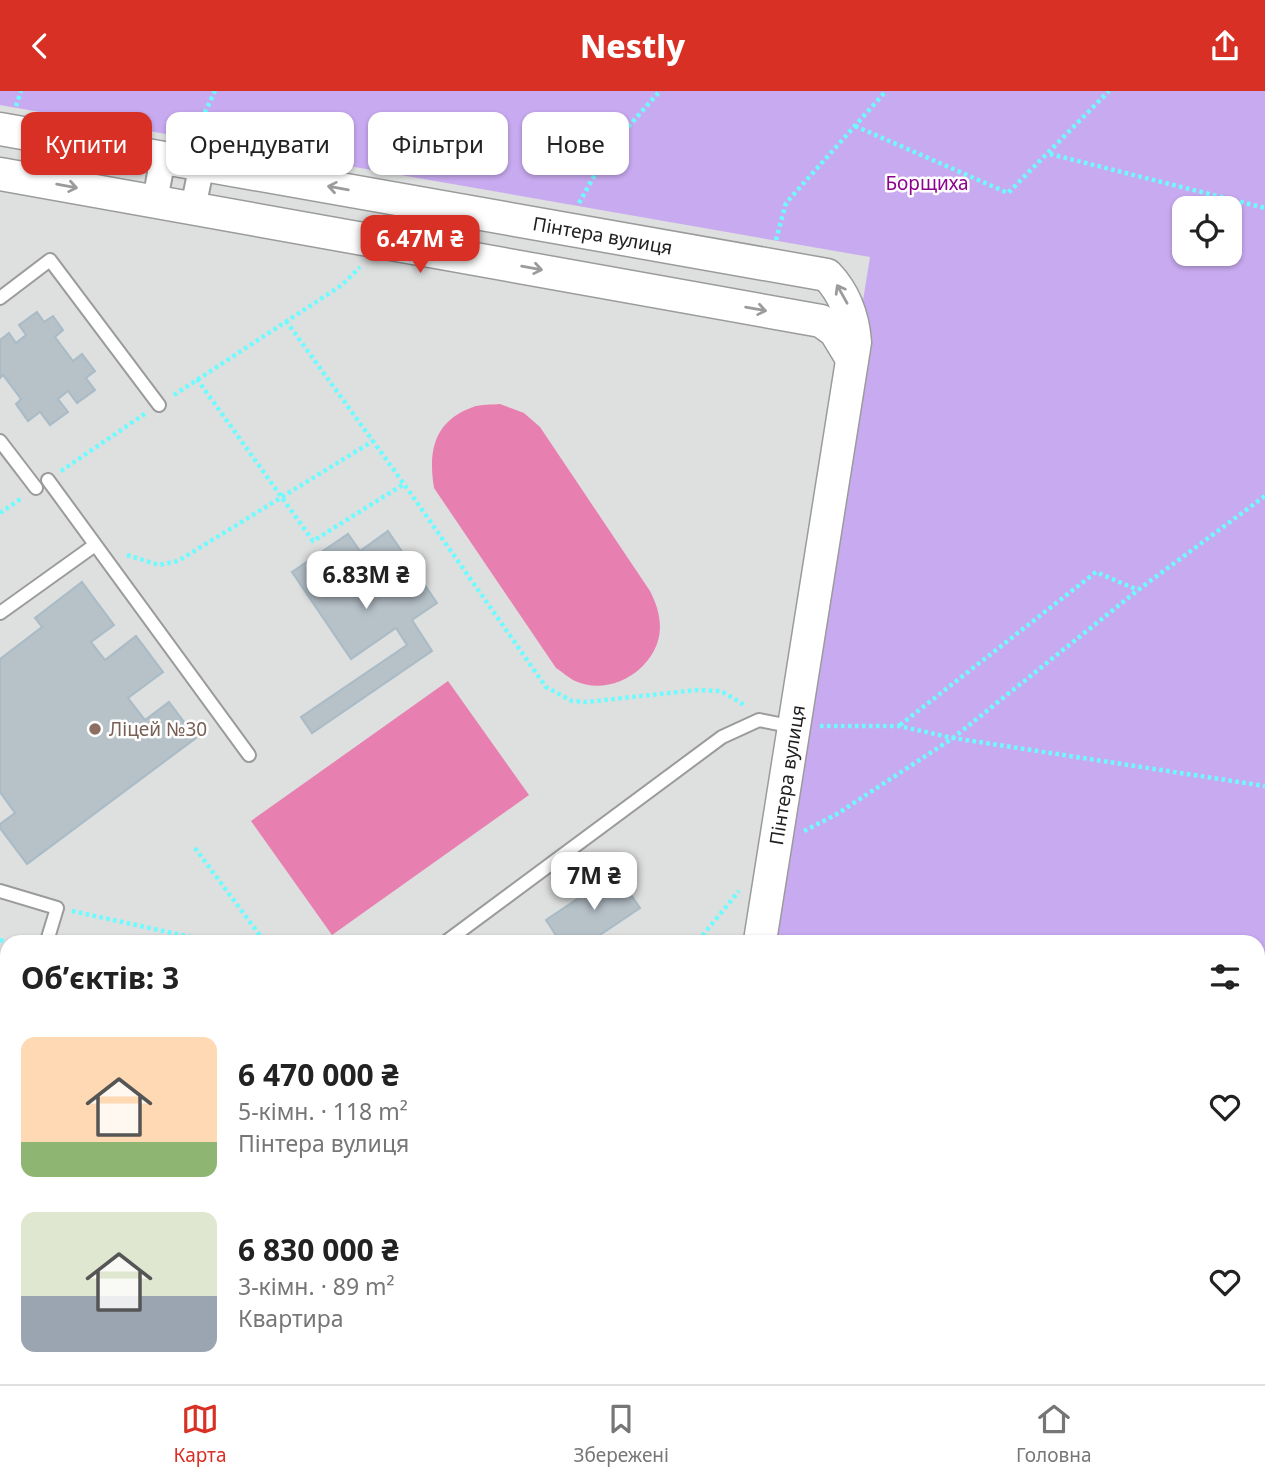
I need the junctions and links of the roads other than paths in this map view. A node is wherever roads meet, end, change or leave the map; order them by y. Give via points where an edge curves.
1 (0, 129) edge
2 (166, 158) edge
3 (0, 174) edge
4 (173, 175) edge
5 (186, 175) edge
6 (263, 175) edge
7 (155, 201) junction
8 (194, 208) junction
9 (0, 298) edge
10 (852, 359) junction
11 (159, 404) road end
12 (0, 441) edge
13 (48, 480) road end
14 (36, 488) road end
15 (95, 545) junction
16 (0, 613) edge
17 (794, 727) junction
18 (249, 755) dead end
19 (0, 891) edge
20 (49, 935) edge
21 (455, 935) edge
22 (761, 935) edge

1 - 2 street, Пінтера вулиця
3 -> 7 street
4 - 7 street
5 - 8 street
10 -> 6 street, Пінтера вулиця via 854,322 838,286 827,275
7 - 8 street
8 -> 10 street via 821,321 835,331
9 - 11 lane via 50,260
10 - 17 street, Пінтера вулиця
12 - 14 lane
13 - 15 lane
15 - 16 lane
15 - 18 lane
17 - 21 lane via 759,720 722,737
17 - 22 street, Пінтера вулиця
19 - 20 lane via 57,908

